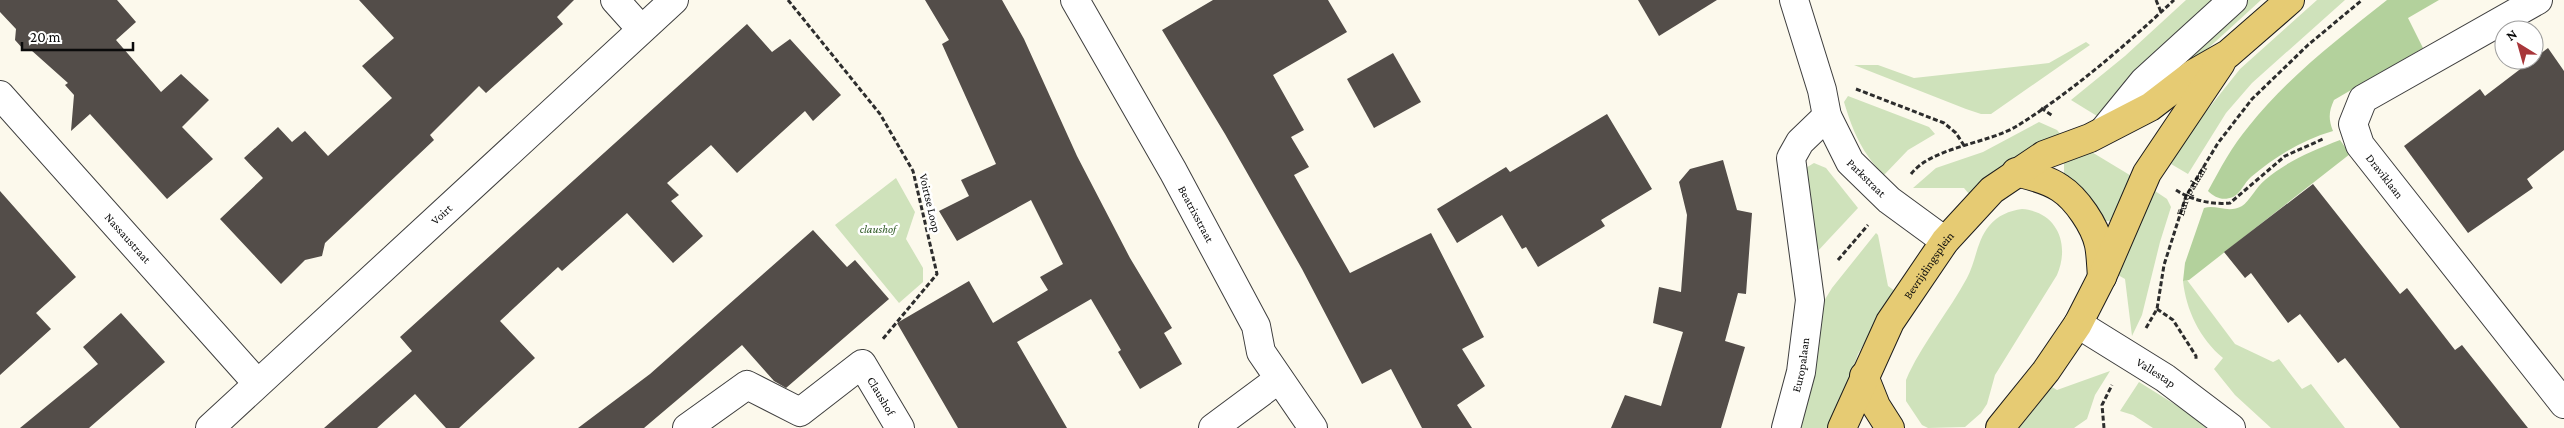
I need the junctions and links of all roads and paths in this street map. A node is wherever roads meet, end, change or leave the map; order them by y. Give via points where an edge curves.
1 (615, 0) edge
2 (674, 0) edge
3 (788, 0) edge
4 (1075, 0) edge
5 (1794, 0) edge
6 (2156, 0) edge
7 (2174, 0) edge
8 (2233, 0) edge
9 (2290, 0) edge
10 (2362, 0) edge
11 (2538, 0) edge
12 (2161, 12) junction
13 (641, 29) junction
14 (2228, 54) junction
15 (0, 96) edge
16 (1825, 103) junction
17 (2353, 124) junction
18 (2104, 130) junction
19 (1966, 147) junction
20 (2016, 172) junction
21 (2186, 196) junction
22 (1889, 200) junction
23 (1945, 241) junction
24 (2102, 277) junction
25 (1810, 300) junction
26 (2078, 324) junction
27 (2130, 356) junction
28 (862, 364) junction
29 (1864, 376) junction
30 (1279, 379) junction
31 (257, 383) junction
32 (2564, 404) edge
33 (210, 428) edge
34 (687, 428) edge
35 (900, 428) edge
36 (1213, 428) edge
37 (1314, 428) edge
38 (1786, 428) edge
39 (1842, 428) edge
40 (1890, 428) edge
41 (2000, 428) edge
42 (2104, 428) edge
43 (2231, 428) edge

1 - 13 street
2 - 13 street, Voirt
3 - 28 path, Voirtse Loop via 880,114 913,170 937,274
4 - 30 street, Beatrixstraat via 1173,171 1256,326 1261,352
5 - 16 street, Parkstraat
6 - 12 path
7 - 12 path
8 - 18 street via 2144,81
9 - 14 main road
10 - 21 path, Europalaan via 2308,45 2252,99 2218,143
11 - 17 street via 2363,99
12 - 19 path via 2089,74 2016,126
13 - 31 street, Voirt
14 - 18 main road via 2193,74 2150,107
14 - 24 main road via 2147,173
15 - 31 street, Nassaustraat
16 - 19 path via 1852,87 1944,123
16 - 22 street, Parkstraat via 1850,162
16 - 25 street, Europalaan via 1791,158
17 - 21 path via 2285,156 2230,203 2219,204
17 - 32 street, Draviklaan via 2360,145
18 - 20 main road
19 - 22 path via 1940,155 1920,166
20 - 23 main road, Bevrijdingsplein via 1992,190
20 - 24 main road via 2061,188 2074,201 2099,244
21 - 27 path, Europalaan via 2164,265 2157,309
22 - 23 street, Parkstraat
22 - 25 path via 1839,259
23 - 29 main road, Bevrijdingsplein via 1890,322
24 - 26 main road
25 - 38 street, Europalaan via 1801,372
26 - 27 street, Vallestap
26 - 41 main road via 2046,371
27 - 42 path, Europalaan via 2102,406
27 - 43 street, Vallestap via 2201,403
28 - 34 street via 800,412 747,385
28 - 35 street, Claushof
29 - 39 main road
29 - 40 main road via 1876,406
30 - 36 street
30 - 37 street, Beatrixstraat
31 - 33 street, Voirt

